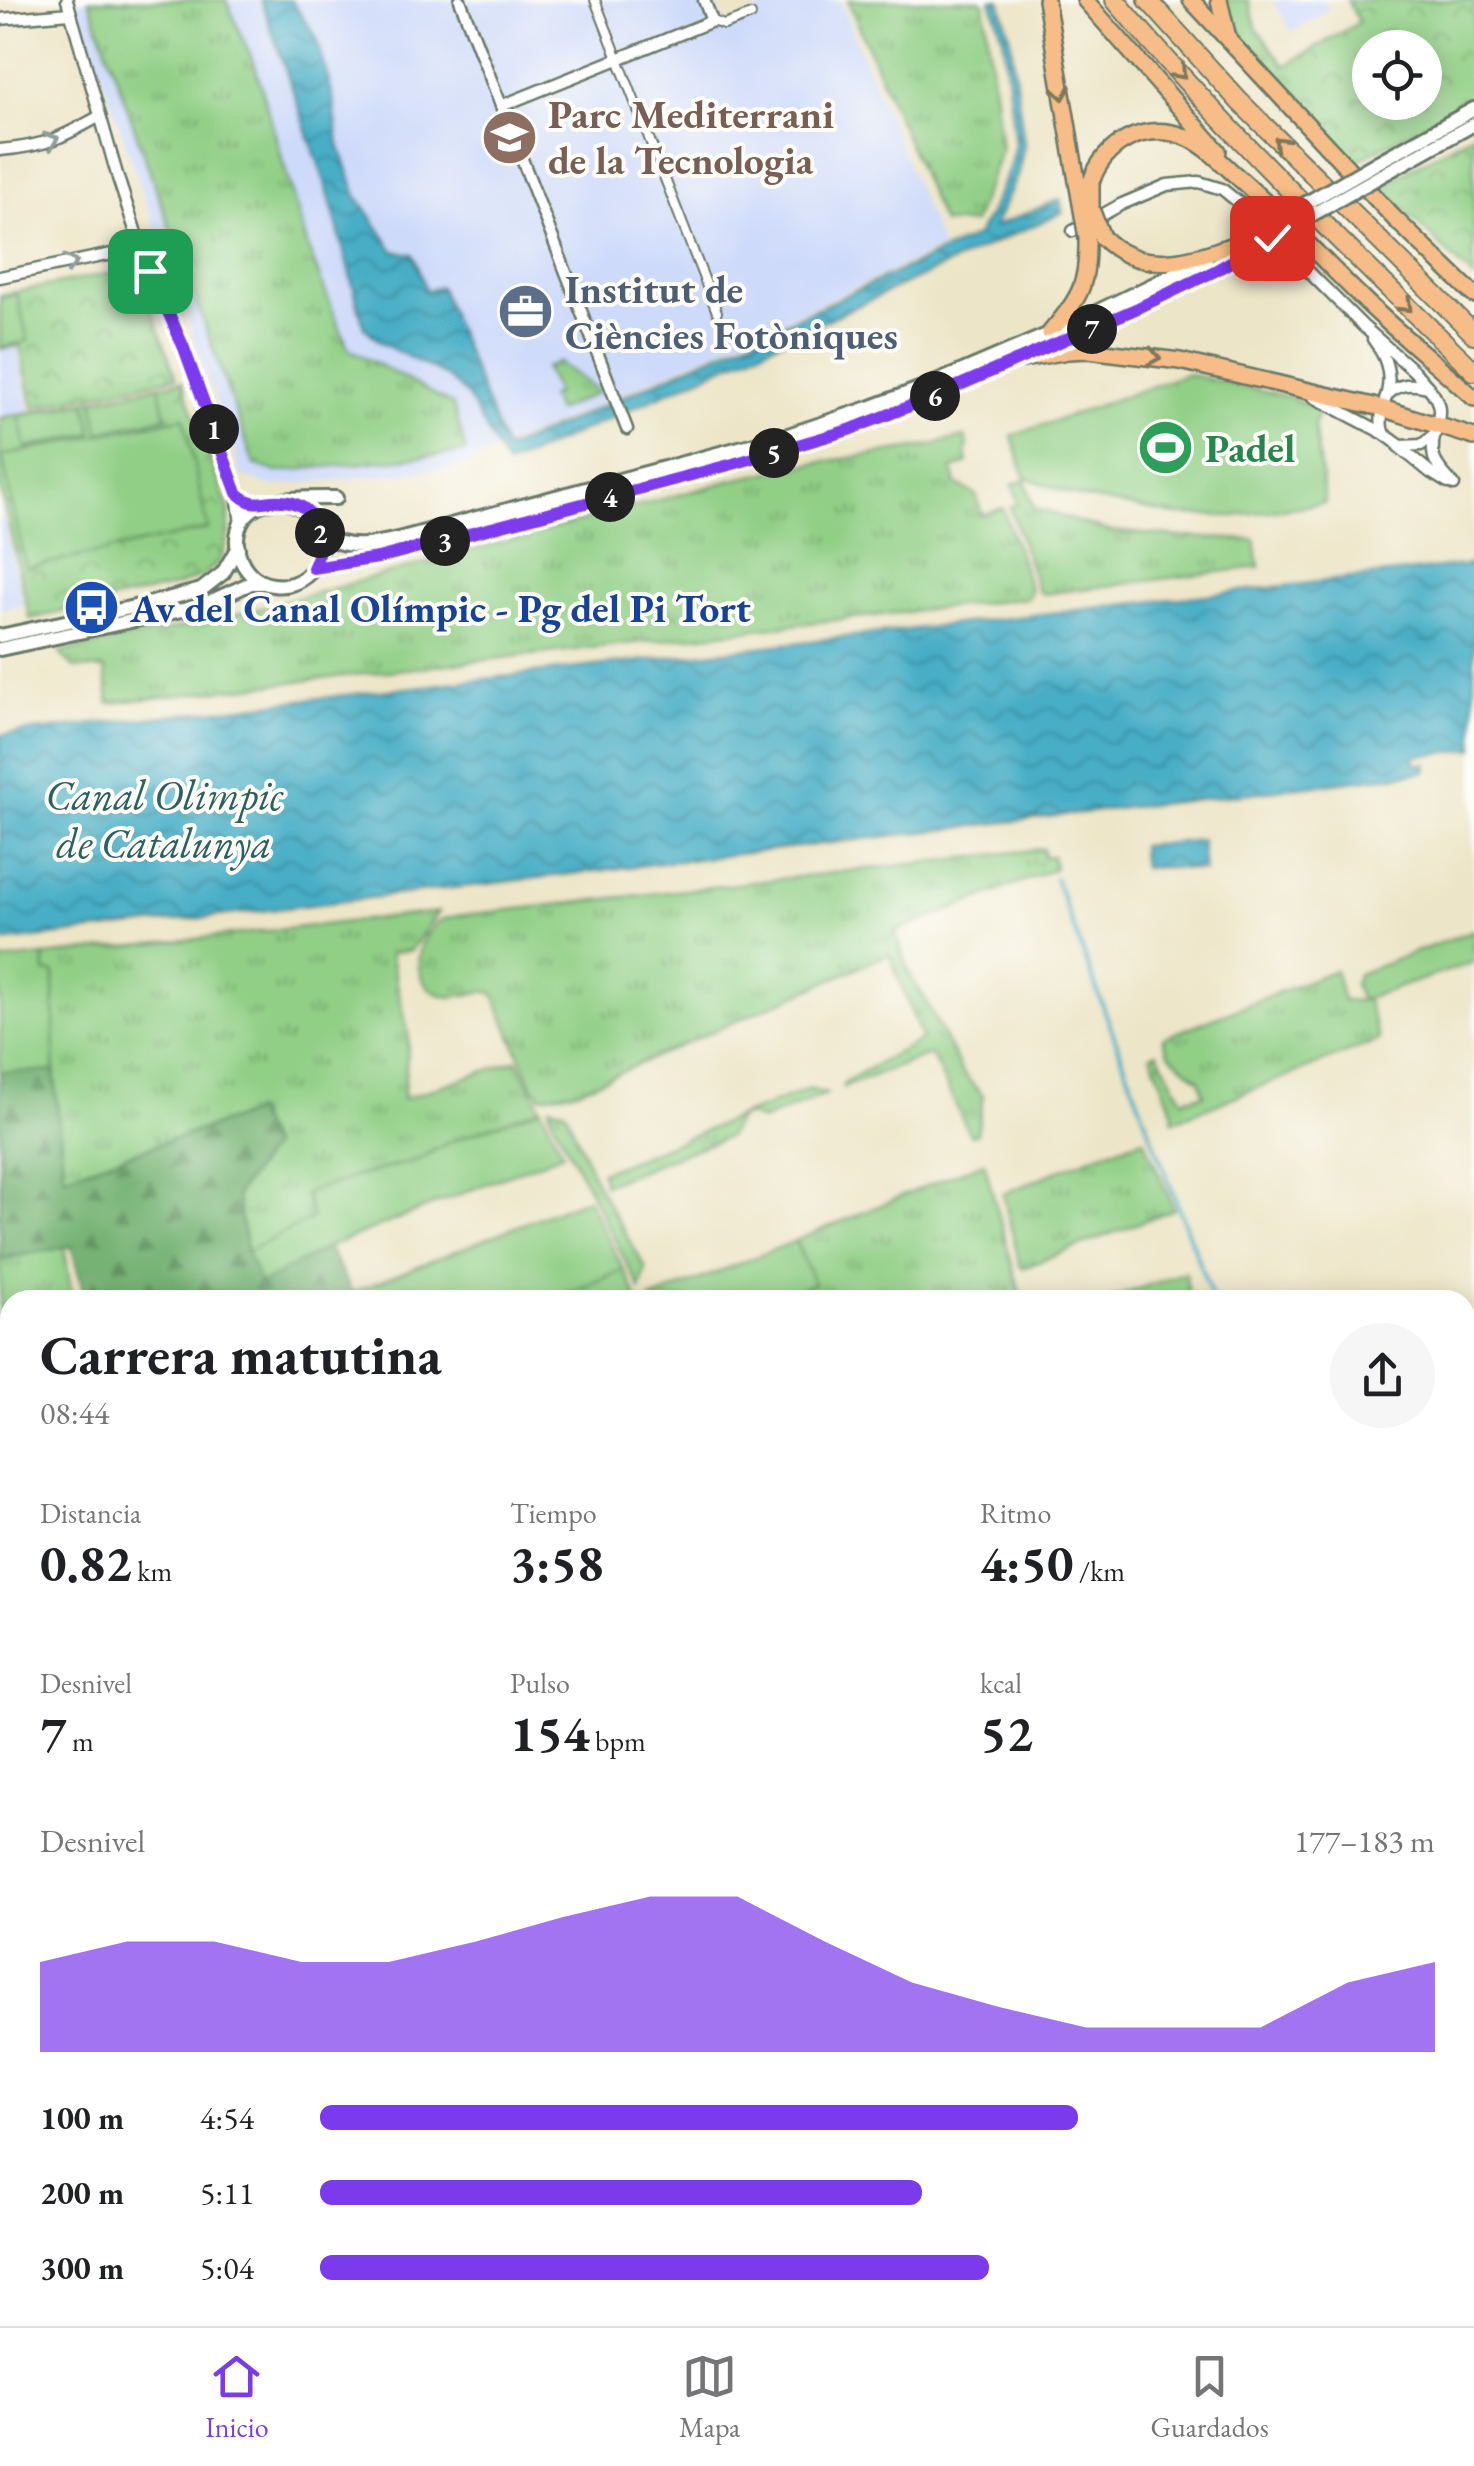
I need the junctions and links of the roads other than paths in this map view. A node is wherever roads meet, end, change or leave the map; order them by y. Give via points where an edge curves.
1 (67, 0) edge
2 (460, 0) edge
3 (595, 0) edge
4 (704, 0) edge
5 (1046, 0) edge
6 (1085, 0) edge
7 (1115, 0) edge
8 (1148, 0) edge
9 (1190, 0) edge
10 (1219, 0) edge
11 (70, 13) junction
12 (751, 15) dead end
13 (0, 20) edge
14 (718, 23) junction
15 (1231, 46) junction
16 (618, 59) junction
17 (501, 106) junction
18 (1474, 108) edge
19 (100, 116) junction
20 (1474, 124) edge
21 (0, 150) edge
22 (1380, 169) junction
23 (1085, 185) junction
24 (1252, 190) junction
25 (1088, 235) junction
26 (1236, 244) junction
27 (141, 248) junction
28 (0, 276) edge
29 (1474, 295) edge
30 (717, 312) dead end
31 (1363, 326) junction
32 (1050, 334) junction
33 (1474, 334) edge
34 (1023, 359) junction
35 (1474, 371) edge
36 (1290, 386) junction
37 (1428, 387) junction
38 (1474, 398) edge
39 (1384, 401) junction
40 (625, 425) dead end
41 (1437, 430) junction
42 (1383, 433) junction
43 (1474, 436) edge
44 (1394, 443) junction
45 (237, 493) junction
46 (280, 500) junction
47 (261, 505) junction
48 (241, 524) junction
49 (318, 527) junction
50 (238, 547) junction
51 (313, 568) junction
52 (264, 584) junction
53 (0, 636) edge
54 (0, 649) edge

1 - 11 street
2 - 17 street
3 - 16 street
4 - 14 street
5 -> 23 highway
6 - 24 highway
7 -> 35 highway via 1229,126
33 -> 8 highway via 1239,101
9 - 15 highway
10 - 15 highway
11 - 13 street
11 - 19 street
12 - 14 street
14 - 16 street
15 - 29 highway
16 - 17 street
16 - 30 street
17 - 40 street
18 - 22 street
21 -> 19 street via 36,147
19 - 27 street
20 - 22 street
22 - 26 street, bridge
22 - 34 street, bridge via 1215,271
23 - 24 highway via 1113,148 1136,134 1158,132 1196,142
23 - 25 highway, bridge via 1094,222
24 - 38 highway
25 - 26 highway via 1155,262
25 - 31 street via 1122,204 1168,185 1209,184 1244,207
25 - 32 highway via 1082,290
26 - 32 street
28 -> 27 street
27 - 45 street
31 - 37 street
31 - 39 street via 1386,360
32 - 49 street via 868,408 664,469 366,546 341,544
34 -> 36 highway via 1068,351 1132,354
34 - 51 street via 824,438 378,558
36 - 39 highway
36 - 42 street
37 - 39 street via 1400,385
37 - 41 street via 1439,405
39 - 41 highway
39 - 42 street
41 - 43 highway
41 - 44 street via 1415,446
41 - 44 street via 1434,459 1454,485
42 - 44 street
45 - 47 street
45 - 48 street
46 - 47 street
46 - 49 street via 304,509
46 - 49 street via 336,498 319,508
47 - 48 street
48 - 50 street
49 - 51 street via 320,555
50 - 52 street via 245,569
50 - 53 street via 223,573 201,590
51 - 52 street via 300,581
52 - 54 street via 251,583 200,606

